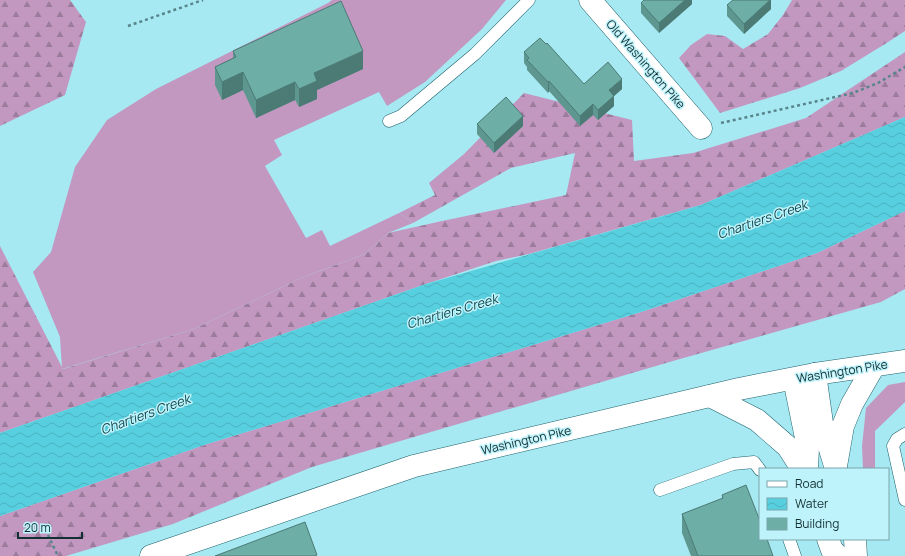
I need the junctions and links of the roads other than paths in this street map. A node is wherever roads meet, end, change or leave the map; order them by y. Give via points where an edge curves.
1 (529, 0) edge
2 (590, 0) edge
3 (389, 122) dead end
4 (701, 128) road end
5 (905, 361) edge
6 (874, 366) junction
7 (815, 374) junction
8 (794, 379) junction
9 (710, 396) junction
10 (905, 434) edge
11 (801, 468) edge
12 (807, 468) edge
13 (836, 468) edge
14 (759, 469) edge
15 (660, 490) dead end
16 (905, 500) edge
17 (789, 540) edge
18 (828, 540) edge
19 (854, 540) edge
20 (154, 556) edge
21 (795, 556) edge
22 (838, 556) edge
23 (856, 556) edge

1 - 3 lane via 475,54 401,116
2 - 4 main road, Old Washington Pike
5 - 6 main road, Washington Pike
6 - 7 main road, Washington Pike
6 - 13 main road via 852,404 843,426
7 - 8 main road, Washington Pike
7 - 13 main road via 822,422
8 - 9 main road, Washington Pike
8 - 12 main road via 808,448
9 - 11 main road via 757,420 788,447
9 - 20 main road, Washington Pike via 414,466
10 - 16 lane via 897,439 893,446
14 - 15 lane via 754,462 733,464
17 - 21 lane
18 - 22 main road via 832,550
19 - 23 main road

